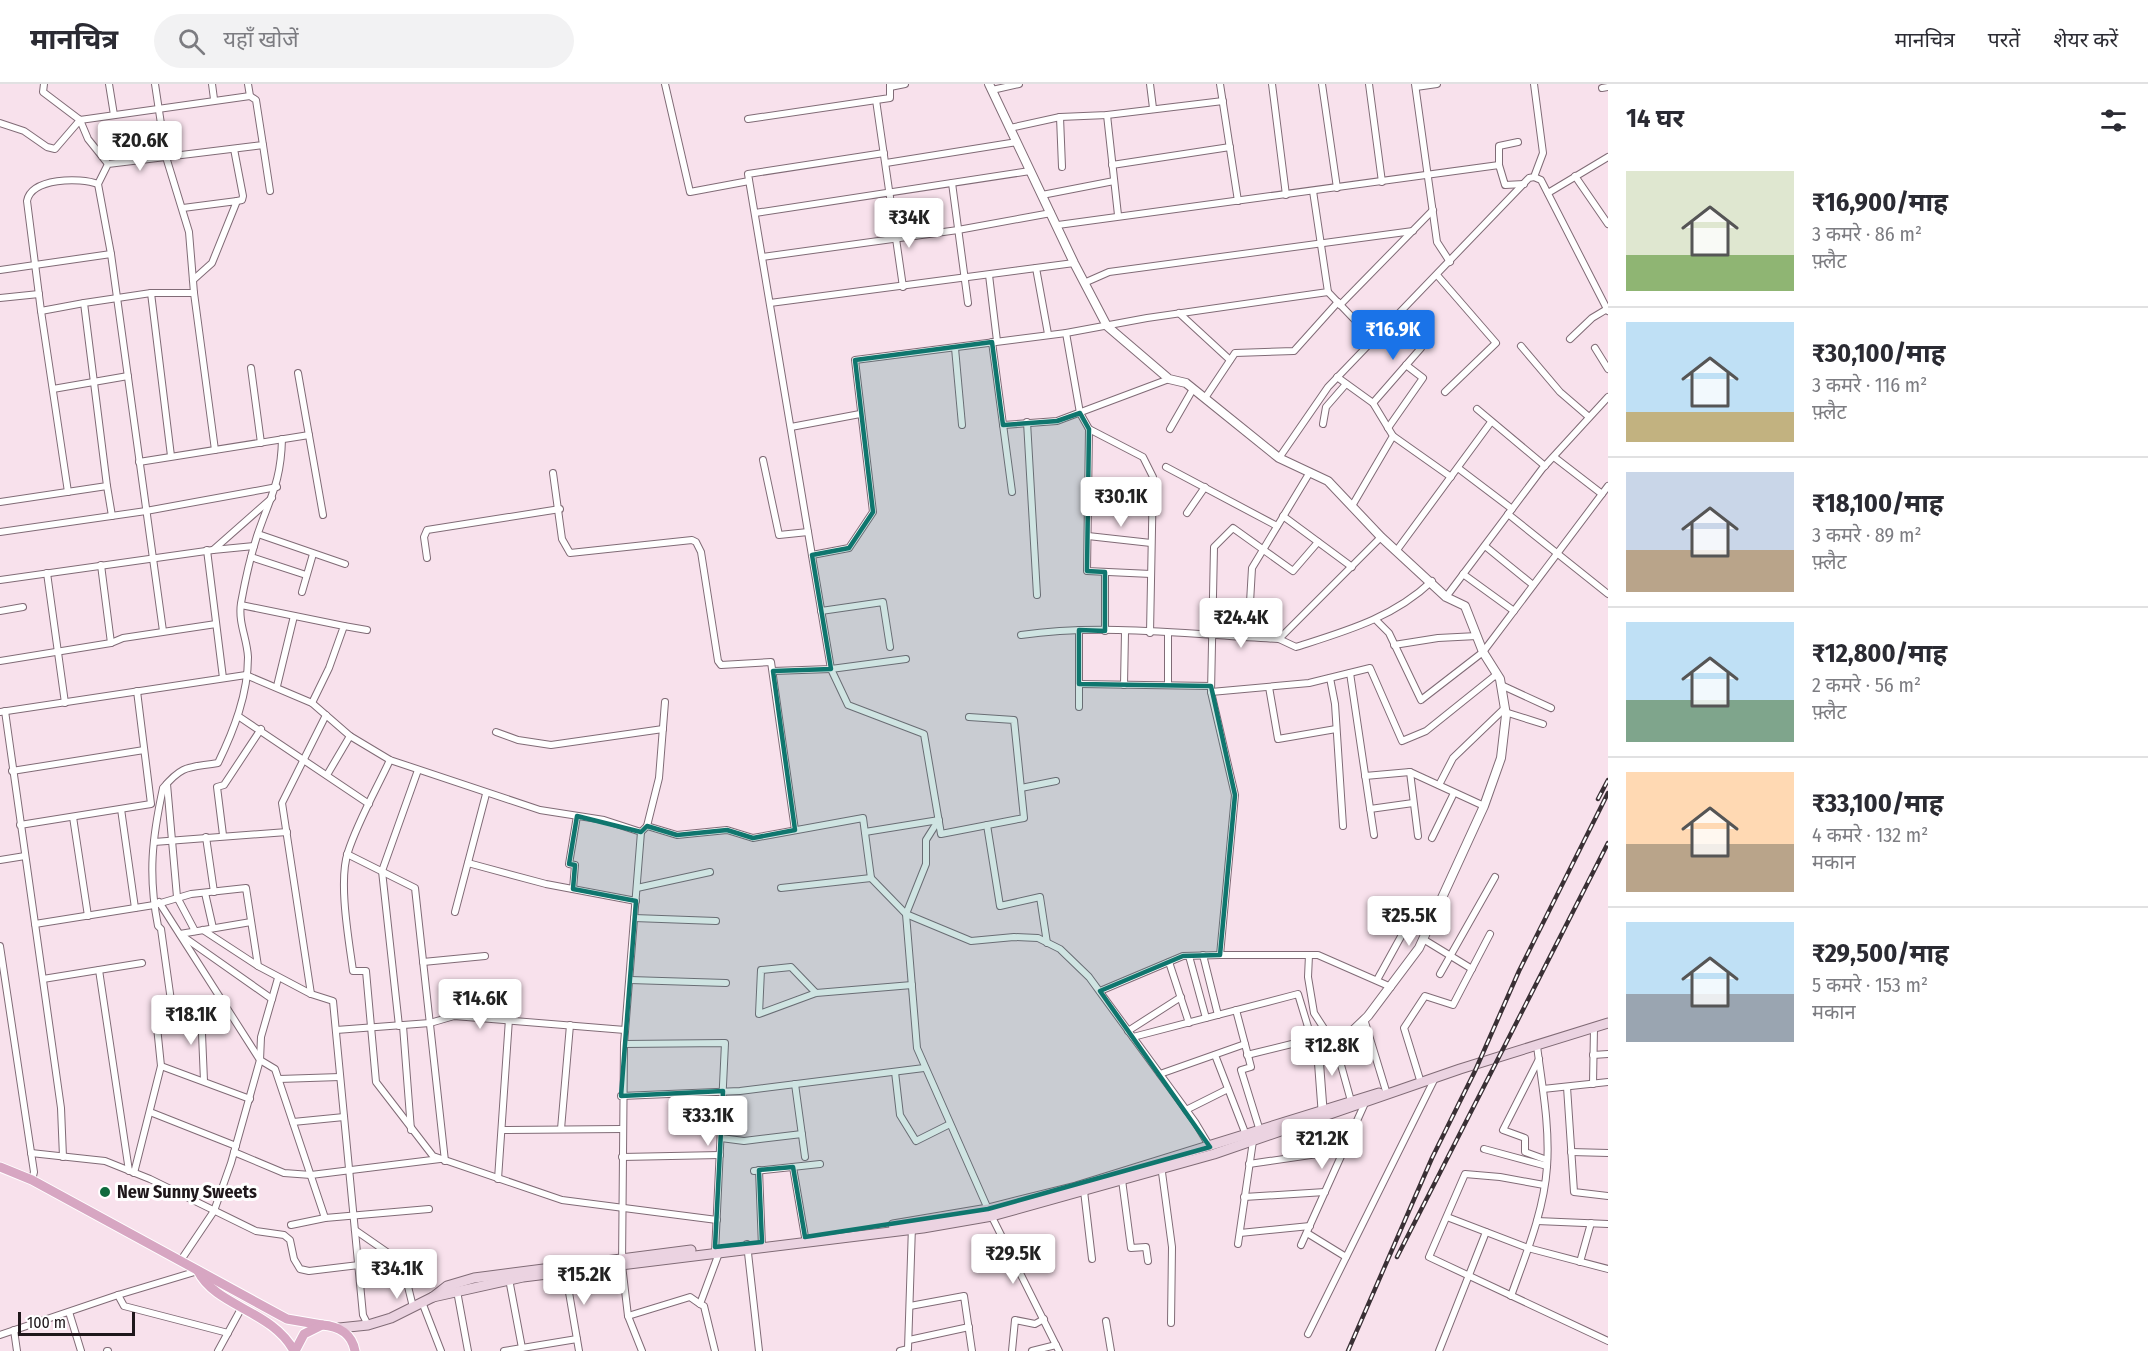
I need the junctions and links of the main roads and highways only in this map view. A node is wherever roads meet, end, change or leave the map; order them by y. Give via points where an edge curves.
1 (1608, 1023) edge
2 (1419, 1084) junction
3 (1322, 1114) junction
4 (1249, 1138) junction
5 (1161, 1165) junction
6 (0, 1167) edge
7 (990, 1213) junction
8 (912, 1226) junction
9 (762, 1245) junction
10 (565, 1268) junction
11 (198, 1271) junction
12 (433, 1296) junction
13 (322, 1325) junction
14 (368, 1325) junction
15 (339, 1328) junction
16 (350, 1337) junction
17 (295, 1351) edge
18 (356, 1351) edge

1 - 2 main road
2 - 3 main road
2 - 3 main road via 1351,1101
3 - 4 main road
3 - 4 main road via 1260,1131
4 - 5 main road
5 - 7 main road
5 - 7 main road via 1084,1191
6 - 11 main road via 32,1180
7 - 8 main road
8 - 9 main road
8 - 9 main road
9 - 10 main road
10 - 12 main road
10 - 12 main road via 474,1278 447,1286
11 - 13 main road via 287,1319
11 - 17 main road via 205,1284 283,1332
12 - 14 main road
13 - 15 main road
13 - 17 main road via 303,1334
14 - 15 main road
14 - 16 main road
15 - 16 main road
16 - 18 main road

